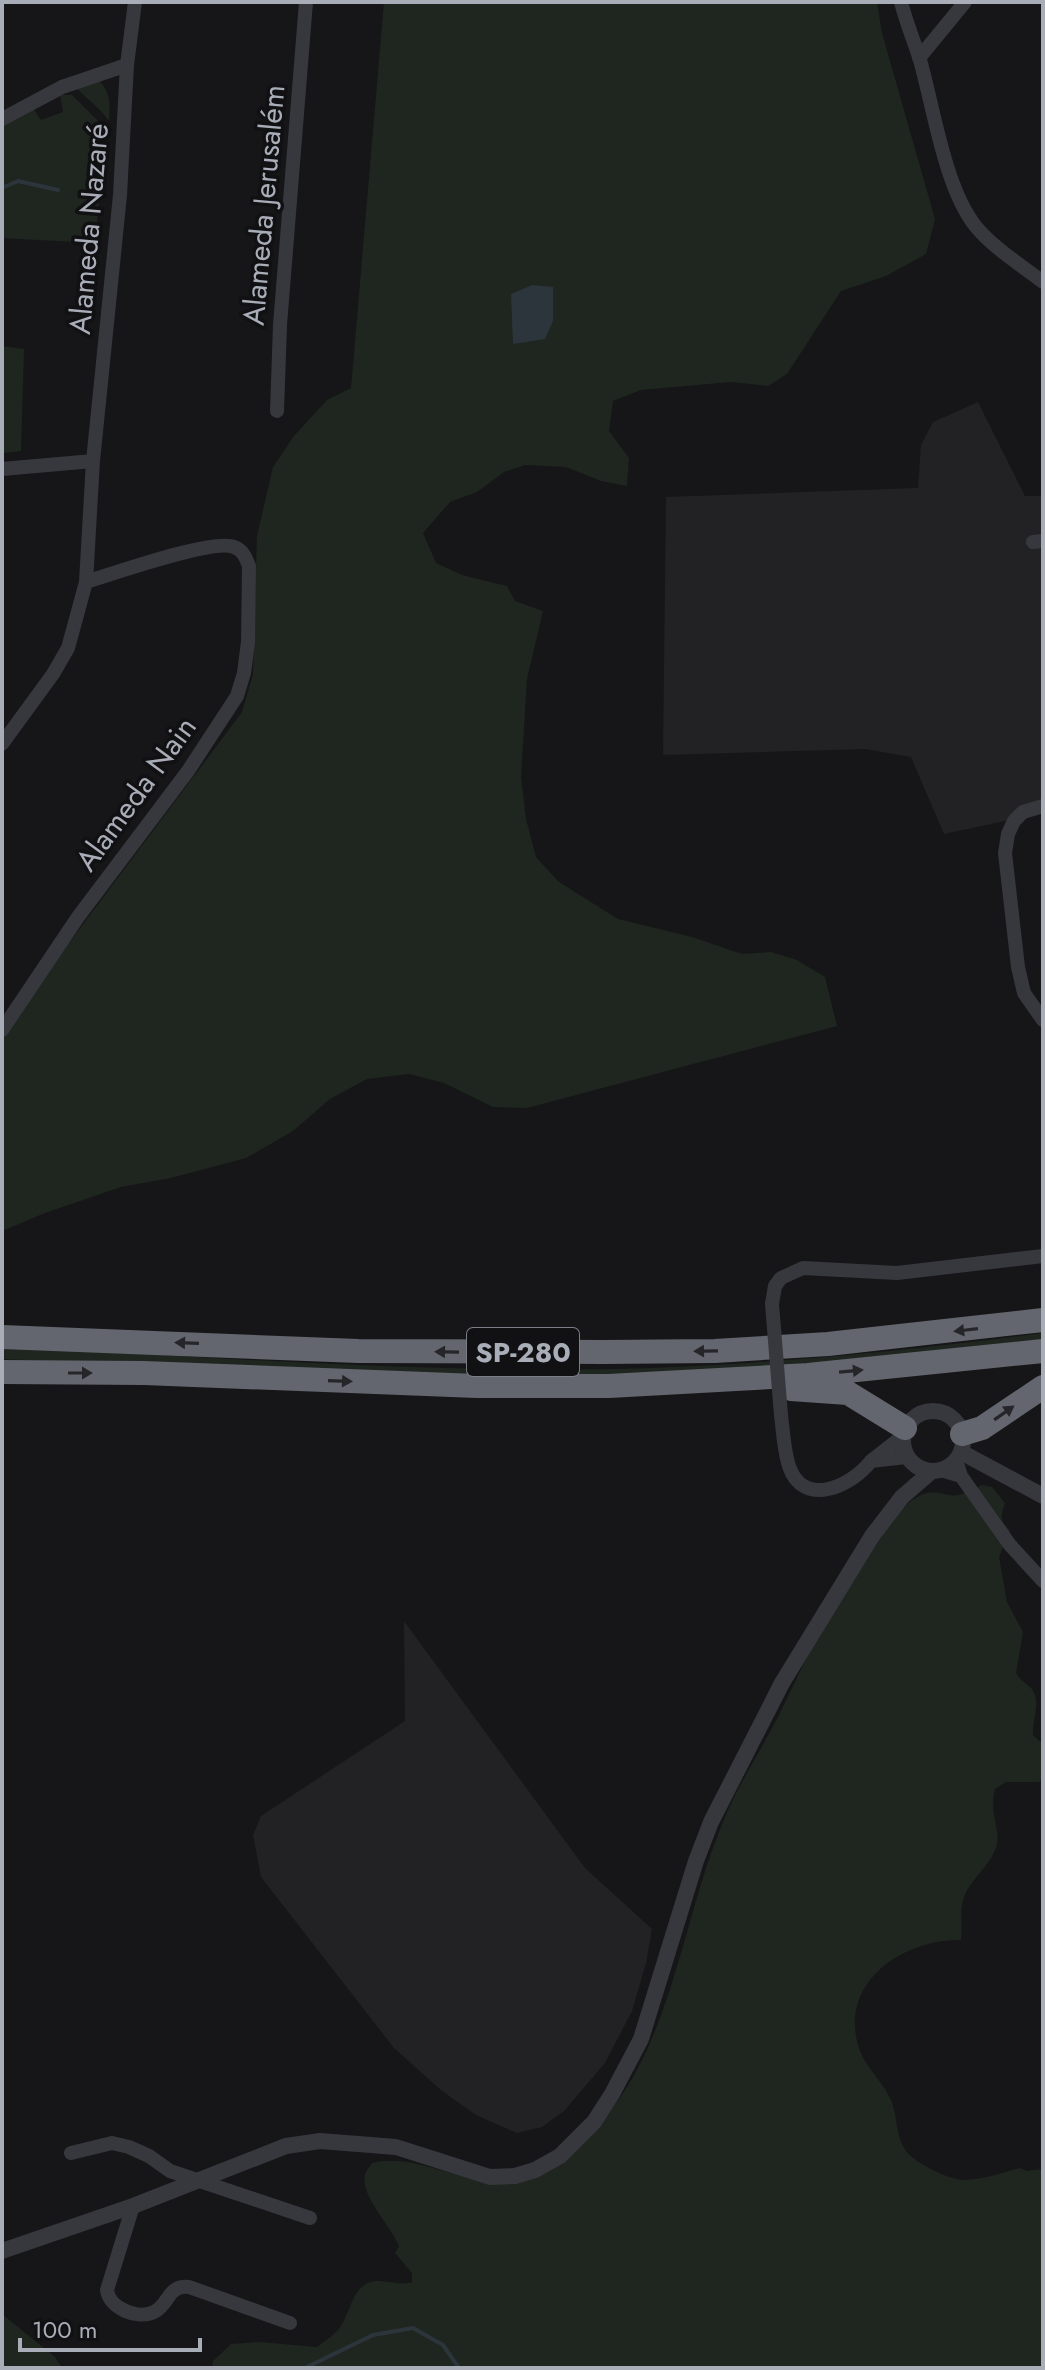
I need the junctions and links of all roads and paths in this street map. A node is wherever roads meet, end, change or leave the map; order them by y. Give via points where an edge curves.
1 (135, 2) edge
2 (306, 2) edge
3 (901, 2) edge
4 (965, 2) edge
5 (919, 58) junction
6 (127, 65) junction
7 (2, 119) edge
8 (1043, 282) edge
9 (277, 411) dead end
10 (93, 461) junction
11 (2, 469) edge
12 (86, 582) junction
13 (2, 744) edge
14 (1043, 806) edge
15 (1043, 1020) edge
16 (2, 1030) edge
17 (1043, 1256) edge
18 (1043, 1320) edge
19 (2, 1337) edge
20 (1043, 1351) edge
21 (2, 1372) edge
22 (609, 1386) junction
23 (1043, 1387) edge
24 (904, 1432) junction
25 (960, 1456) junction
26 (907, 1458) junction
27 (871, 1461) junction
28 (936, 1471) junction
29 (1043, 1496) edge
30 (902, 1497) junction
31 (1043, 1581) edge
32 (71, 2153) dead end
33 (198, 2179) junction
34 (133, 2206) junction
35 (310, 2218) dead end
36 (2, 2251) edge
37 (290, 2323) dead end

1 - 6 street, Alameda Nazaré
2 - 9 street, Alameda Jerusalém
3 - 5 street
4 - 5 street
5 - 8 street via 961,202 990,241
6 - 7 street via 62,87
6 - 10 street, Alameda Nazaré via 120,195
10 - 11 street
10 - 12 street, Alameda Nazaré
12 - 13 street, Alameda Nazaré via 68,648
12 - 16 street, Alameda Nain via 204,548 237,547 249,566 244,673 237,696 188,771 78,917
14 - 15 street via 1014,821 1005,853 1018,967 1024,993
17 - 27 street, bridge via 897,1273 803,1268 781,1278 772,1304 789,1469 801,1484 819,1492 838,1488
18 -> 19 highway, SP-280 via 828,1344 631,1352 358,1351
22 -> 20 highway, SP-280 via 808,1375
21 -> 22 highway, SP-280
22 - 24 highway via 848,1393
25 -> 23 highway via 982,1428
24 - 25 street via 918,1414 936,1411 953,1418
24 - 26 street
24 - 27 street
25 - 28 street
25 - 29 street
25 - 31 street via 1010,1545
26 - 27 street
26 - 28 street via 915,1466
26 - 30 street
28 - 30 street
30 - 33 street via 825,1610 742,1757 696,1861 641,2039 594,2122 560,2156 515,2176 490,2177 396,2147 320,2141 286,2146
32 - 33 street via 112,2143
33 - 34 street
33 - 35 street
34 - 36 street
34 - 37 street via 107,2290 115,2305 129,2312 155,2312 181,2286

